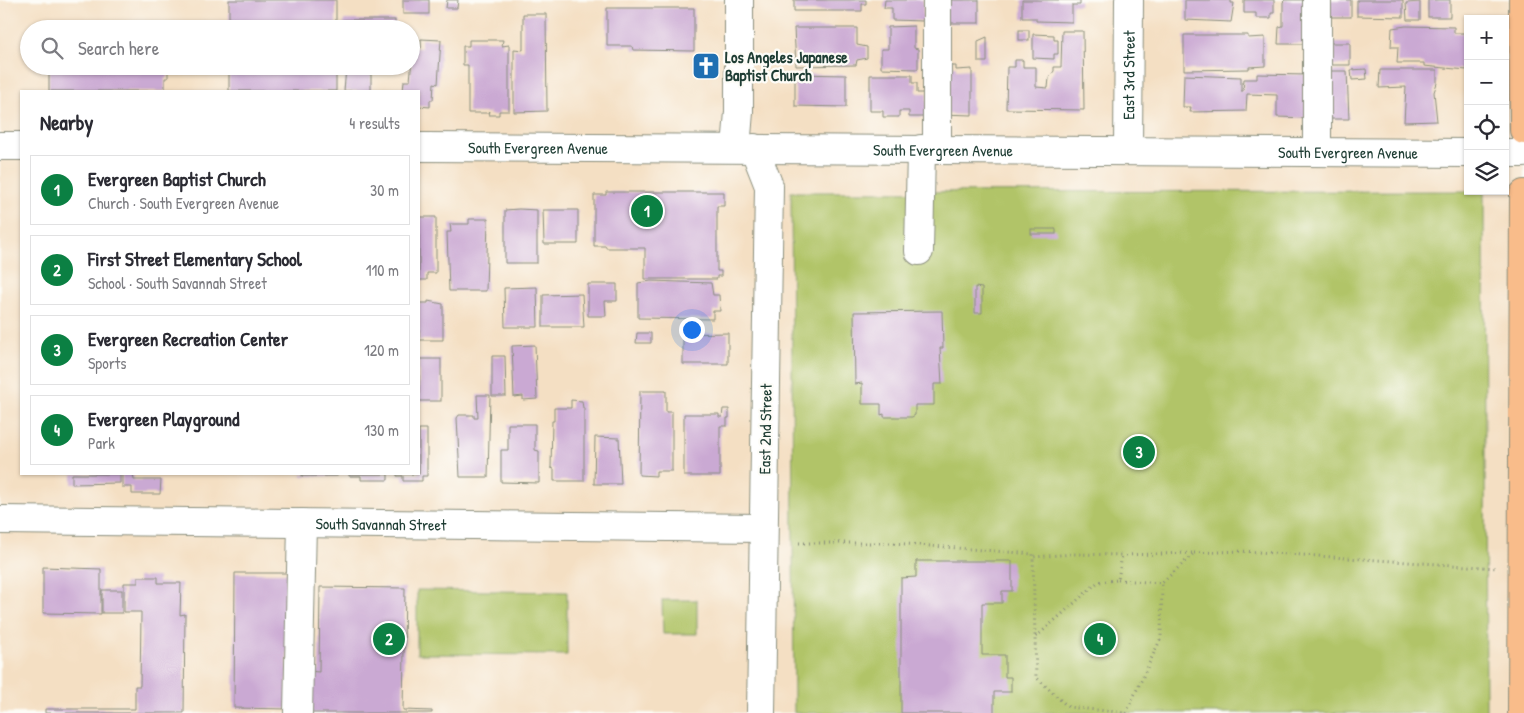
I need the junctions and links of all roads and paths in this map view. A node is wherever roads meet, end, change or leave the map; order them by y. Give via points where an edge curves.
1 (739, 0) edge
2 (937, 0) edge
3 (1129, 0) edge
4 (1316, 0) edge
5 (1523, 0) edge
6 (1524, 101) edge
7 (1524, 130) edge
8 (0, 146) edge
9 (20, 146) edge
10 (420, 147) edge
11 (745, 148) junction
12 (929, 149) junction
13 (1128, 150) junction
14 (1317, 152) junction
15 (1464, 153) edge
16 (1509, 153) edge
17 (1524, 153) edge
18 (1524, 194) edge
19 (919, 251) dead end
20 (0, 520) edge
21 (302, 523) junction
22 (1524, 523) edge
23 (763, 528) junction
24 (799, 542) dead end
25 (1194, 553) junction
26 (1122, 555) junction
27 (1033, 557) junction
28 (1523, 570) edge
29 (1118, 580) junction
30 (1162, 583) junction
31 (1036, 637) junction
32 (298, 713) edge
33 (761, 713) edge
34 (1126, 713) edge
35 (1522, 713) edge

1 - 11 street, East 2nd Street via 739,112
2 - 12 street
3 - 13 street, East 3rd Street
4 - 14 street
5 - 6 main road
6 - 7 main road
8 - 9 street
10 - 11 street, South Evergreen Avenue
11 - 12 street, South Evergreen Avenue
11 - 23 street, East 2nd Street via 769,186
12 - 13 street, South Evergreen Avenue
12 - 19 street
13 - 14 street, South Evergreen Avenue
14 - 15 street, South Evergreen Avenue
16 - 17 street
18 - 22 main road
20 - 21 street, South Savannah Street
21 - 23 street, South Savannah Street
21 - 32 street
22 - 28 main road
23 - 33 street, East 2nd Street
24 - 27 path via 893,544 1033,554
25 - 26 path
25 - 28 path via 1252,551
25 - 30 path
26 - 27 path
26 - 29 path
27 - 31 path
28 - 35 main road
29 - 30 path
29 - 31 path via 1098,582
30 - 34 path via 1161,638
31 - 34 path via 1036,677 1068,707

